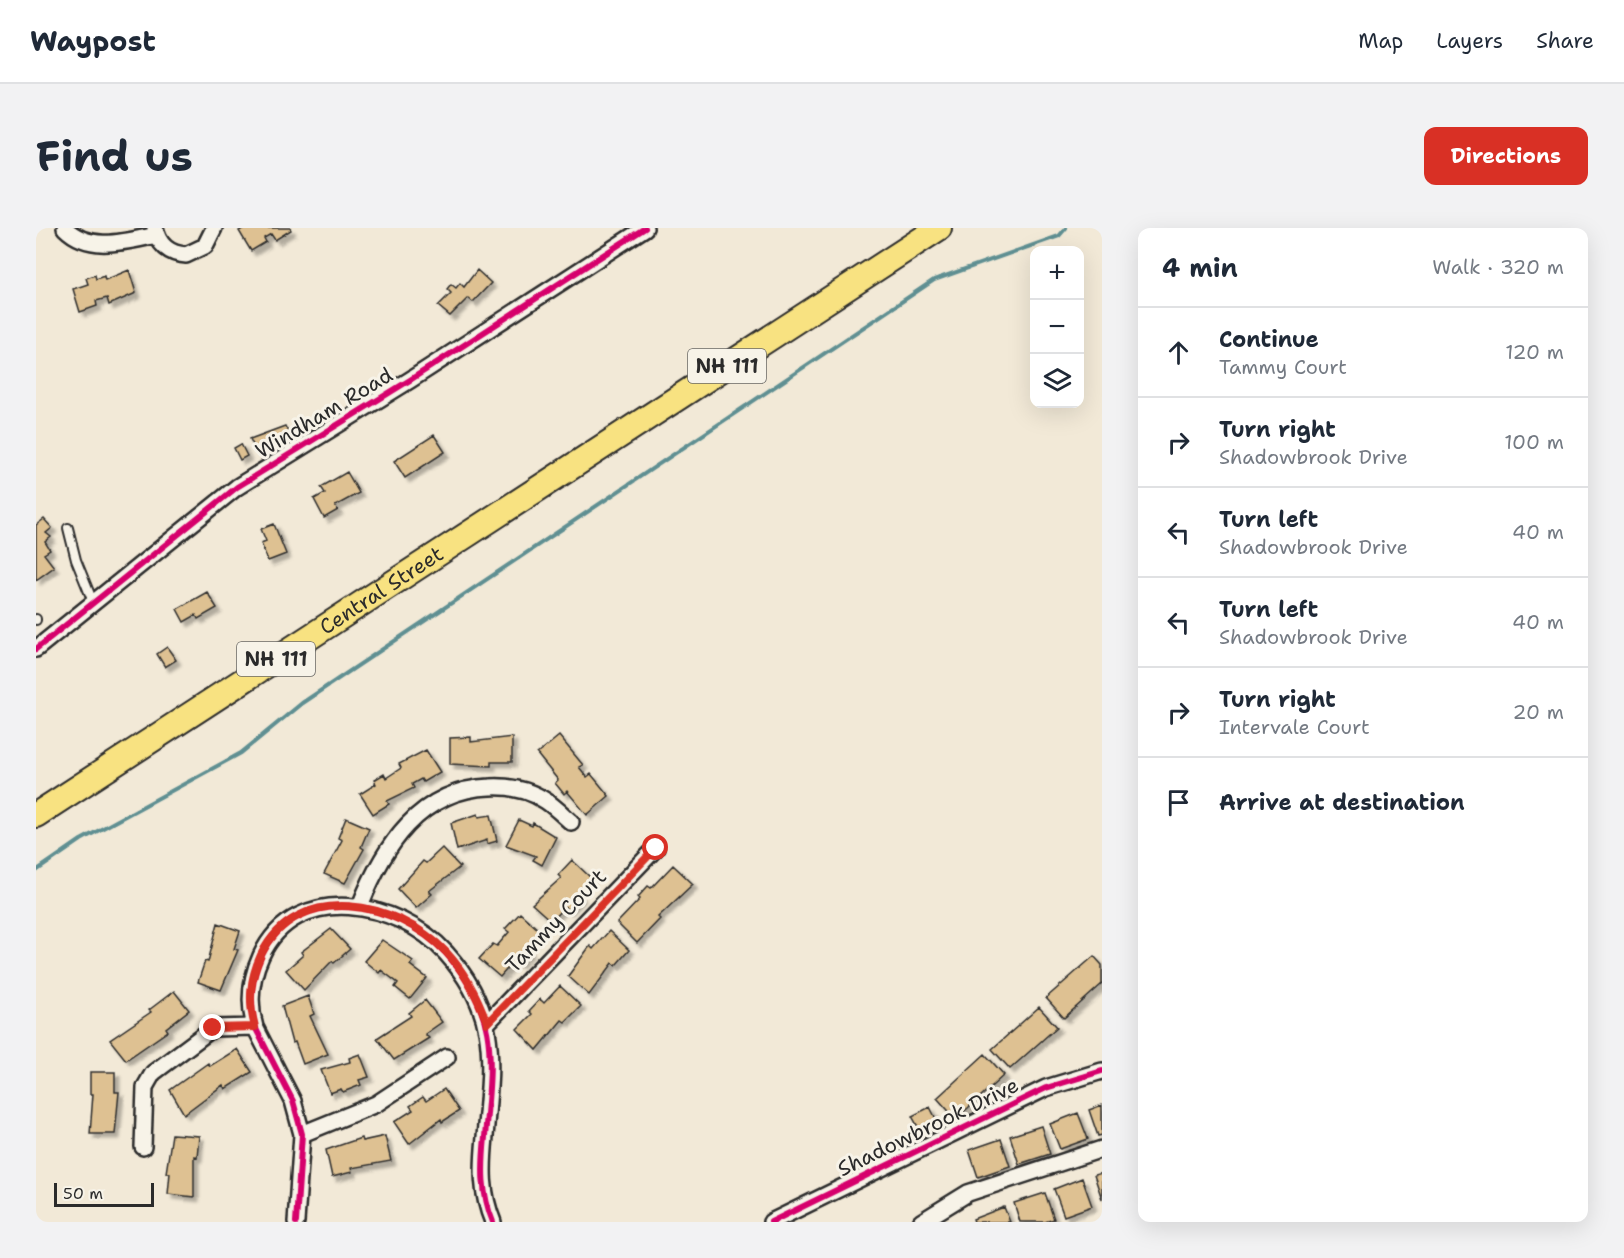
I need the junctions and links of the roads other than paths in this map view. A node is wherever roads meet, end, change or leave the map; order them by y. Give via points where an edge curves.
1 (65, 228) edge
2 (214, 228) edge
3 (645, 228) edge
4 (939, 228) edge
5 (156, 231) edge
6 (68, 528) dead end
7 (93, 602) junction
8 (36, 649) edge
9 (36, 815) edge
10 (571, 822) dead end
11 (656, 848) dead end
12 (360, 906) junction
13 (487, 1023) junction
14 (255, 1027) junction
15 (447, 1057) dead end
16 (1102, 1071) edge
17 (302, 1134) junction
18 (143, 1147) dead end
19 (1102, 1149) edge
20 (296, 1222) edge
21 (493, 1222) edge
22 (771, 1222) edge
23 (921, 1222) edge

1 - 5 street via 97,243 120,242
2 - 5 street via 206,246 186,255 166,248
3 - 7 street, Windham Road via 237,487
4 - 9 main road, Central Street / NH 111
6 - 7 lane
7 - 8 street, Windham Road
10 - 12 street via 546,801 517,788 471,789 441,798 415,816 391,844 372,875
11 - 13 street, Tammy Court
12 - 13 street via 414,928 446,952 481,1005
12 - 14 street via 310,910 277,933 253,976 250,1001
13 - 21 street via 491,1065 482,1178
14 - 17 street via 293,1101
14 - 18 street via 213,1028 153,1073 145,1087
15 - 17 street via 376,1104
16 - 22 street, Shadowbrook Drive via 1046,1089
17 - 20 street
19 - 23 street via 968,1193

